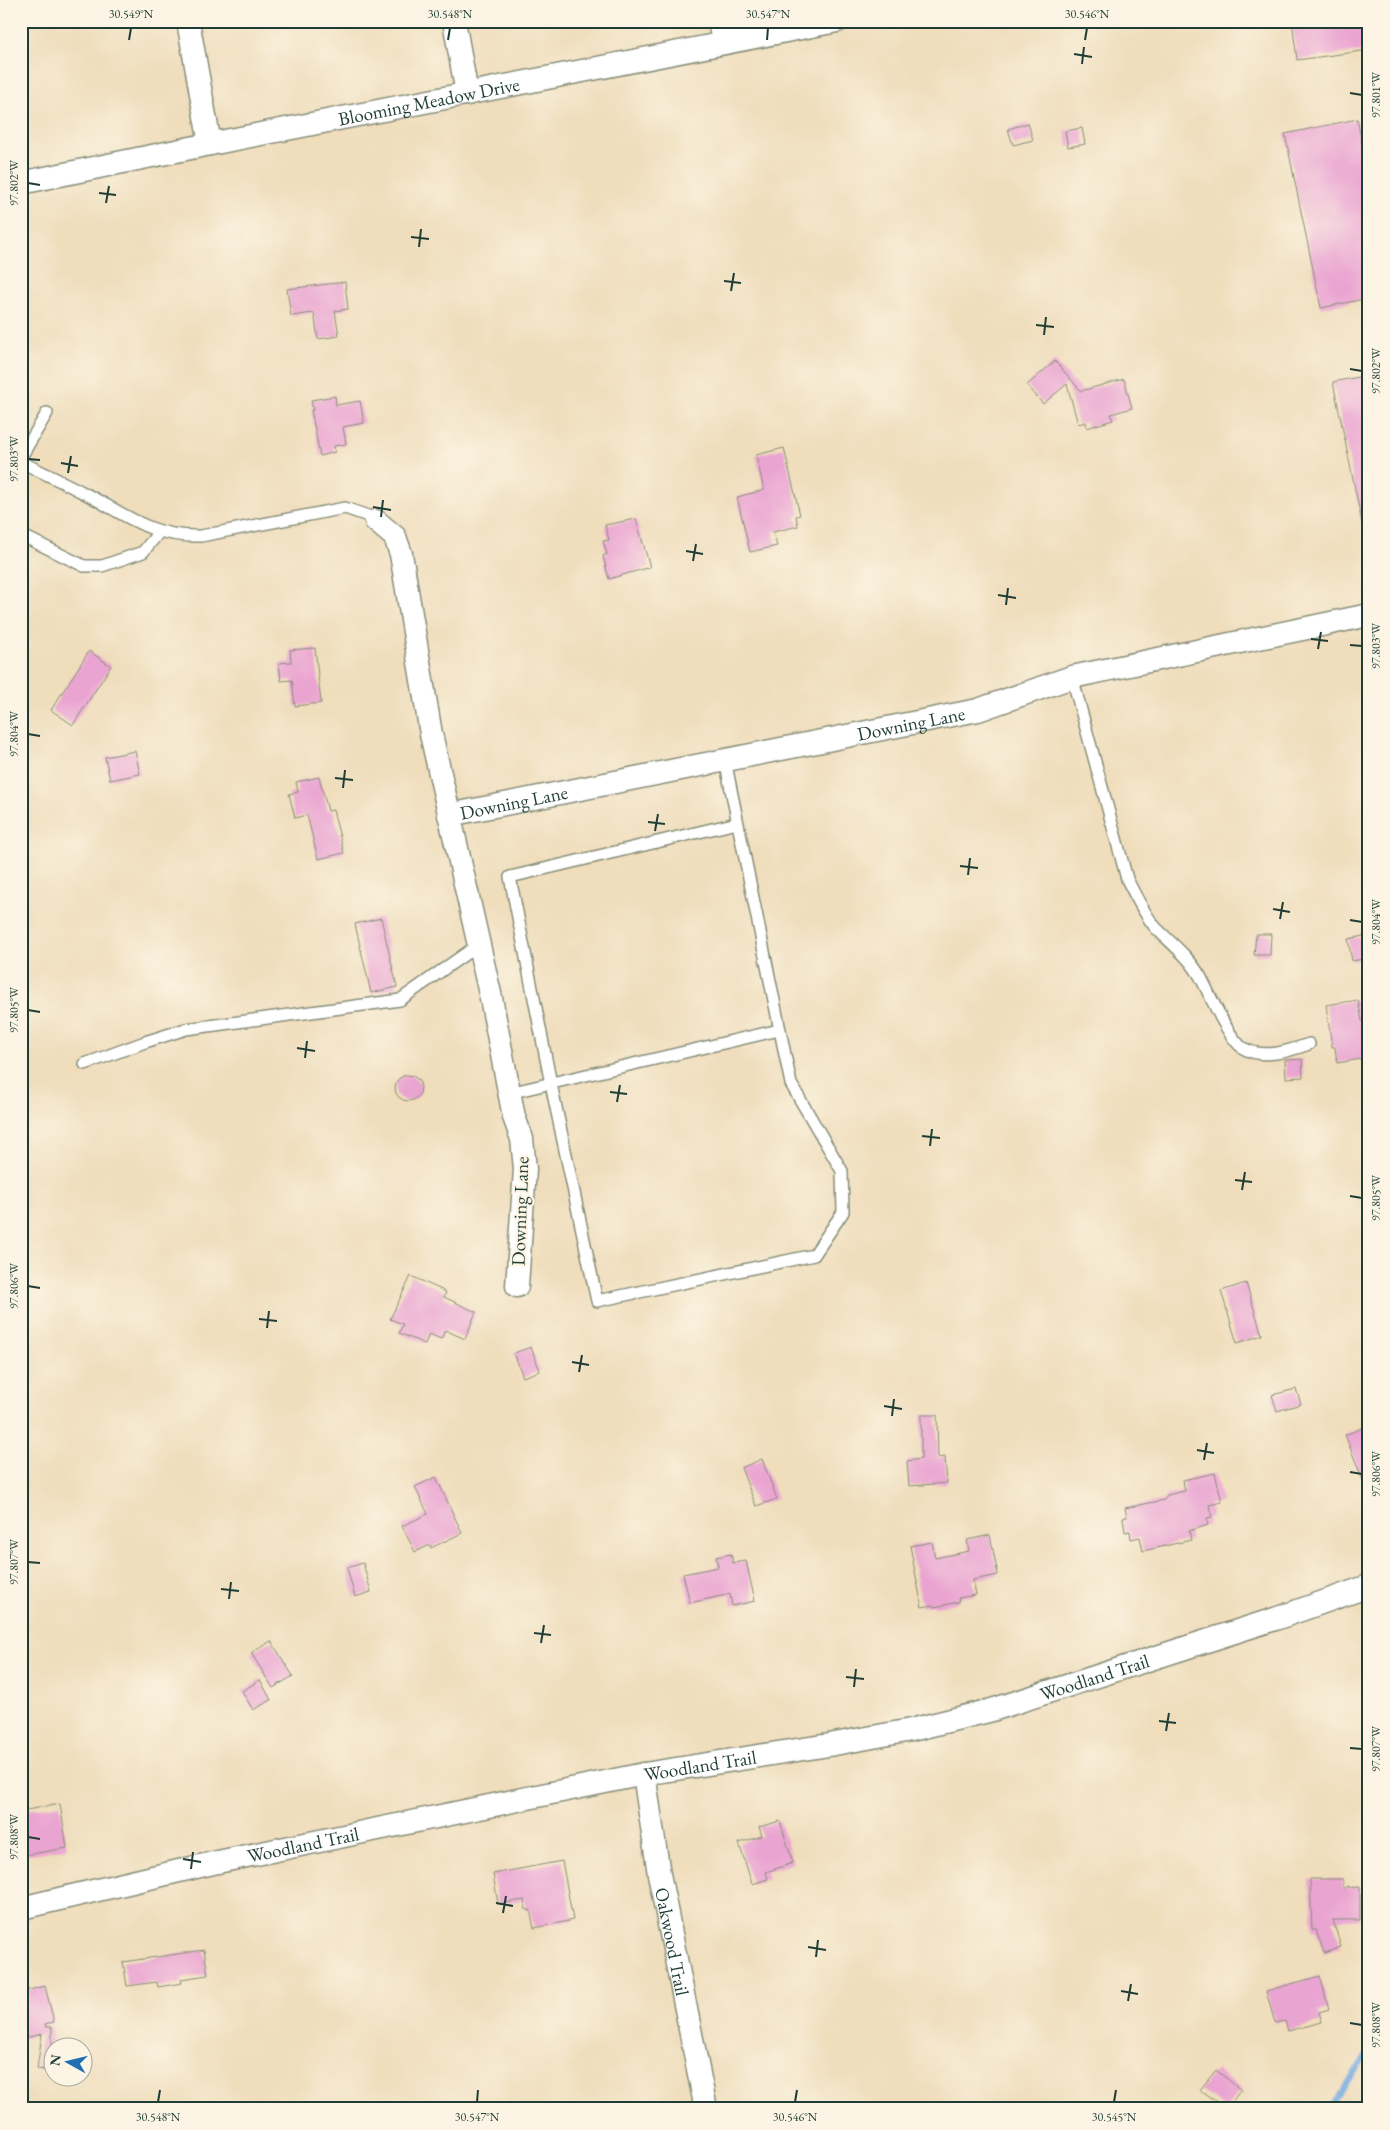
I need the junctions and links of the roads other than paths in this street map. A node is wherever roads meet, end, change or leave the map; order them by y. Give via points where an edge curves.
1 (188, 21) edge
2 (454, 21) edge
3 (837, 21) edge
4 (721, 32) edge
5 (468, 94) junction
6 (210, 144) junction
7 (21, 183) edge
8 (47, 413) dead end
9 (21, 457) edge
10 (21, 462) edge
11 (376, 520) joint
12 (159, 532) junction
13 (21, 535) edge
14 (1369, 614) edge
15 (1072, 677) junction
16 (725, 760) junction
17 (449, 815) junction
18 (737, 824) junction
19 (478, 945) junction
20 (779, 1030) junction
21 (1309, 1044) dead end
22 (86, 1064) dead end
23 (551, 1084) junction
24 (509, 1093) junction
25 (517, 1286) dead end
26 (1369, 1586) edge
27 (644, 1774) junction
28 (21, 1908) edge
29 (706, 2109) edge

1 - 6 street
2 - 5 street
3 - 4 street, Blooming Meadow Drive
4 - 5 street, Blooming Meadow Drive
5 - 6 street, Blooming Meadow Drive
6 - 7 street, Blooming Meadow Drive
8 - 9 lane
10 - 12 lane
11 - 12 lane via 345,508 201,536 180,537
11 - 17 street, Downing Lane via 395,537 401,554 431,734
12 - 13 lane via 143,552 102,566 84,566
14 - 15 street, Downing Lane
15 - 16 street, Downing Lane via 978,710
15 - 21 lane via 1127,879 1140,905 1155,927 1198,973 1232,1036 1242,1047 1259,1053 1285,1053
16 - 17 street, Downing Lane
16 - 18 lane
17 - 19 street, Downing Lane
18 - 20 lane
18 - 23 lane via 510,877
19 - 22 lane via 400,1000 186,1030
19 - 24 street, Downing Lane
20 - 23 lane
20 - 23 lane via 791,1084 842,1171 843,1212 814,1255 597,1301
23 - 24 lane
24 - 25 street, Downing Lane via 522,1140 525,1169
26 - 27 street, Woodland Trail via 992,1710 829,1746
27 - 28 street, Woodland Trail via 213,1863
27 - 29 street, Oakwood Trail via 659,1874

